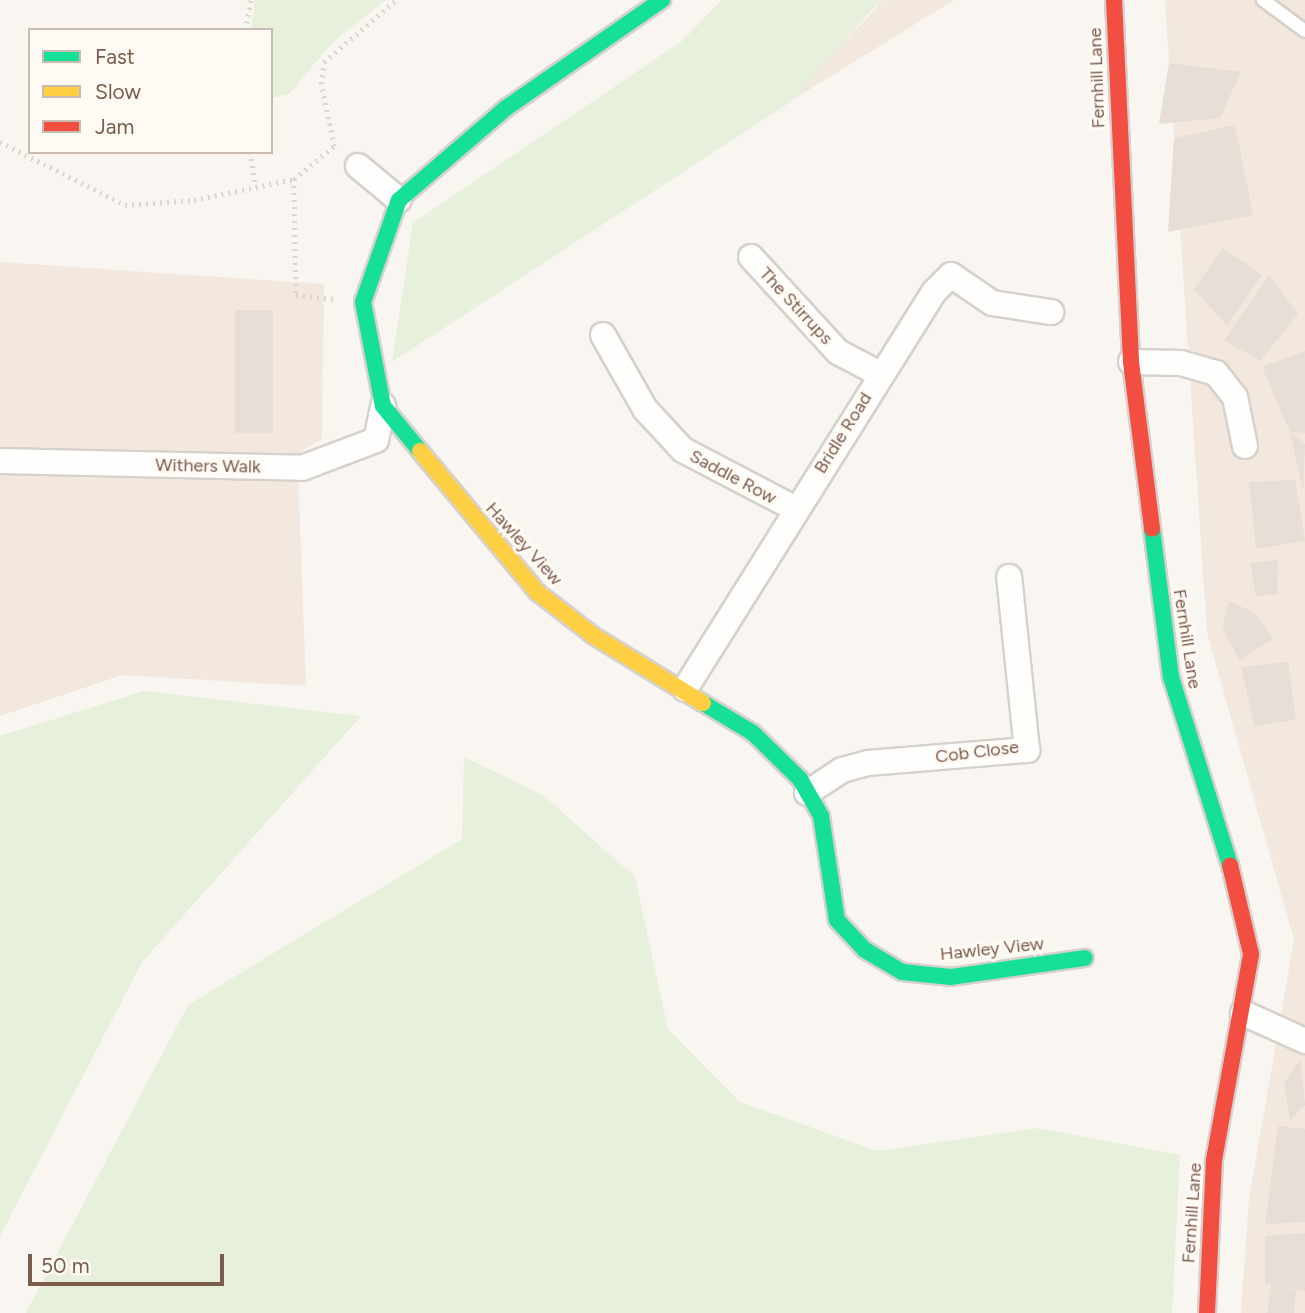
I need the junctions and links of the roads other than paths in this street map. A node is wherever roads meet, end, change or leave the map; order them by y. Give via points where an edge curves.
1 (662, 0) edge
2 (1114, 0) edge
3 (1263, 0) edge
4 (1305, 31) edge
5 (358, 166) dead end
6 (399, 200) junction
7 (751, 257) dead end
8 (1051, 312) dead end
9 (603, 335) dead end
10 (1132, 362) junction
11 (880, 373) junction
12 (383, 406) junction
13 (1245, 446) dead end
14 (0, 461) edge
15 (796, 509) junction
16 (1009, 577) dead end
17 (685, 689) junction
18 (807, 793) junction
19 (1085, 958) dead end
20 (1243, 1013) junction
21 (1305, 1041) edge
22 (1207, 1313) edge

1 - 6 street via 506,108
2 - 10 street, Fernhill Lane
3 - 4 lane
5 - 6 street
6 - 12 street, Hawley View via 363,302
7 - 11 street, The Stirrups via 838,352
8 - 11 street, Bridle Road via 992,303 951,275
9 - 15 street, Saddle Row via 645,409 683,450
10 - 13 street via 1181,362 1216,373 1235,397
10 - 20 street, Fernhill Lane via 1171,677 1235,881 1251,954
11 - 15 street, Bridle Road
12 - 14 street, Withers Walk via 376,440 302,468
12 - 17 street, Hawley View via 537,592 594,636
15 - 17 street, Bridle Road
16 - 18 street, Cob Close via 1027,750 868,763 842,770
17 - 18 street, Hawley View via 753,733
18 - 19 street, Hawley View via 821,816 837,920 866,950 902,972 951,977
20 - 21 street
20 - 22 street, Fernhill Lane via 1214,1160

